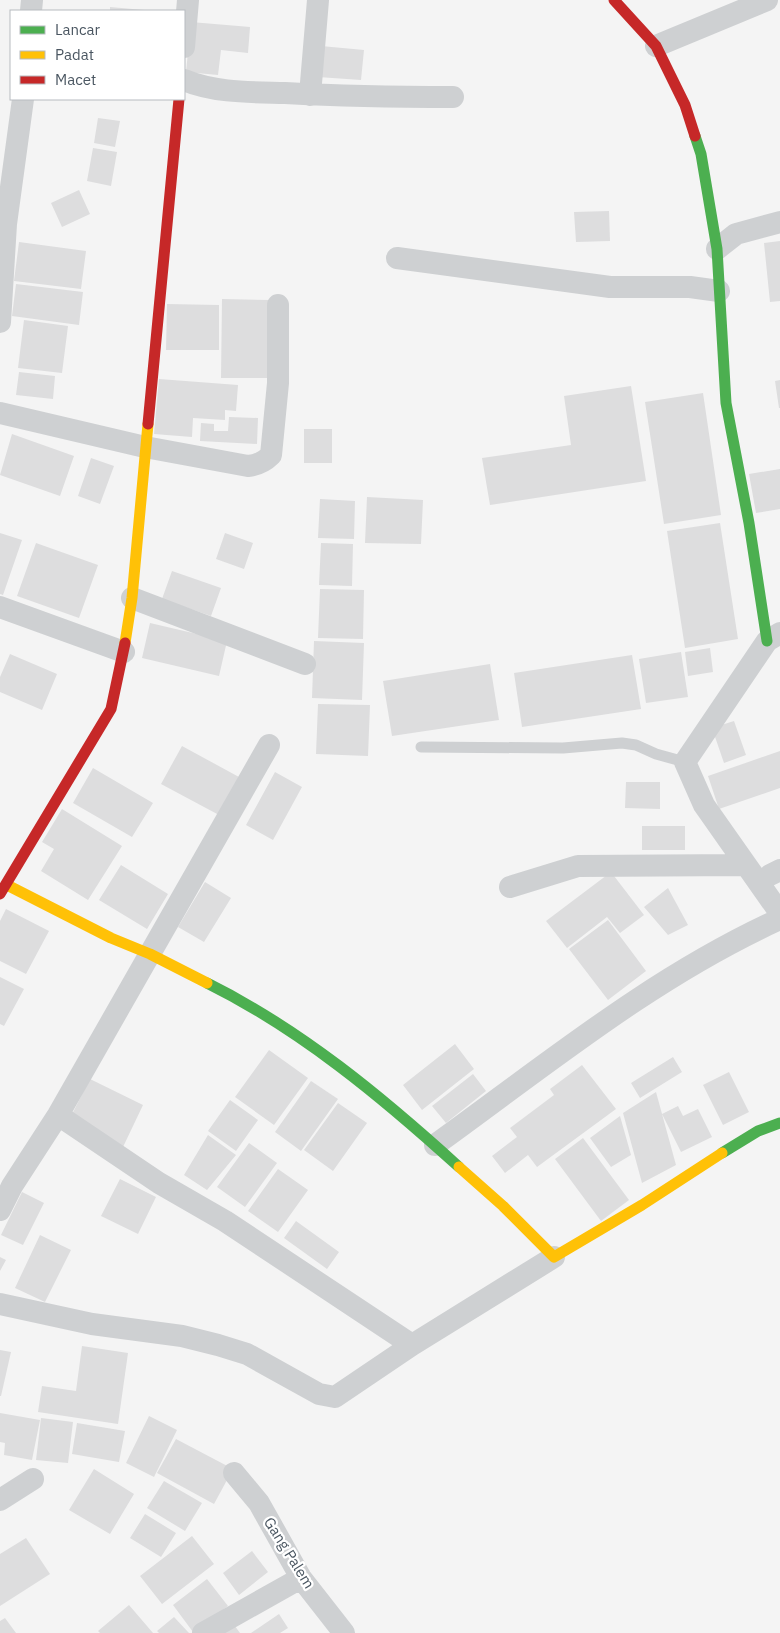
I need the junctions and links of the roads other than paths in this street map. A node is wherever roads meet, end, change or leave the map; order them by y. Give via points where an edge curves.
1 (188, 0) edge
2 (318, 0) edge
3 (614, 0) edge
4 (767, 0) edge
5 (185, 35) edge
6 (656, 46) junction
7 (185, 80) edge
8 (310, 94) junction
9 (454, 97) dead end
10 (22, 100) edge
11 (179, 100) edge
12 (780, 222) edge
13 (3, 224) edge
14 (717, 249) junction
15 (397, 258) dead end
16 (719, 291) junction
17 (278, 305) dead end
18 (0, 322) edge
19 (0, 413) edge
20 (145, 447) junction
21 (132, 598) junction
22 (0, 607) edge
23 (774, 636) edge
24 (124, 652) junction
25 (305, 664) dead end
26 (269, 745) dead end
27 (421, 747) dead end
28 (684, 762) junction
29 (745, 865) junction
30 (510, 887) dead end
31 (4, 889) edge
32 (780, 914) edge
33 (780, 919) edge
34 (150, 954) junction
35 (58, 1115) junction
36 (780, 1124) edge
37 (435, 1145) junction
38 (0, 1210) edge
39 (554, 1257) junction
40 (0, 1304) edge
41 (412, 1345) junction
42 (234, 1474) dead end
43 (33, 1479) dead end
44 (0, 1500) edge
45 (301, 1578) junction
46 (203, 1633) edge
47 (344, 1633) edge

1 - 5 street
2 - 8 street
3 - 6 street
4 - 6 street
6 - 14 street via 684,106 701,154
7 - 8 street via 199,86 241,92
8 - 9 street
10 - 13 street
11 - 20 street
12 - 14 street via 736,234
13 - 18 street
14 - 16 street
15 - 16 street via 610,287
16 - 23 street via 726,403
17 - 20 street via 278,383 271,455 264,462 248,466
19 - 20 street
20 - 21 street
21 - 24 street
21 - 25 street
22 - 24 street
23 - 28 street
24 - 31 street via 111,709
26 - 34 street
27 - 28 lane via 563,748 622,743
28 - 29 street via 704,805
29 - 30 street via 578,866
29 - 32 street
31 - 34 street
33 - 37 street via 679,971
34 - 35 street
34 - 37 street via 282,1025 342,1068
35 - 38 street
35 - 41 street
36 - 39 street via 766,1127
37 - 39 street
39 - 41 street
40 - 41 street via 92,1324 182,1336 218,1345 253,1358 327,1397 336,1397 356,1386
42 - 45 street, Gang Palem via 259,1503
43 - 44 street
45 - 46 street
45 - 47 street, Gang Palem

